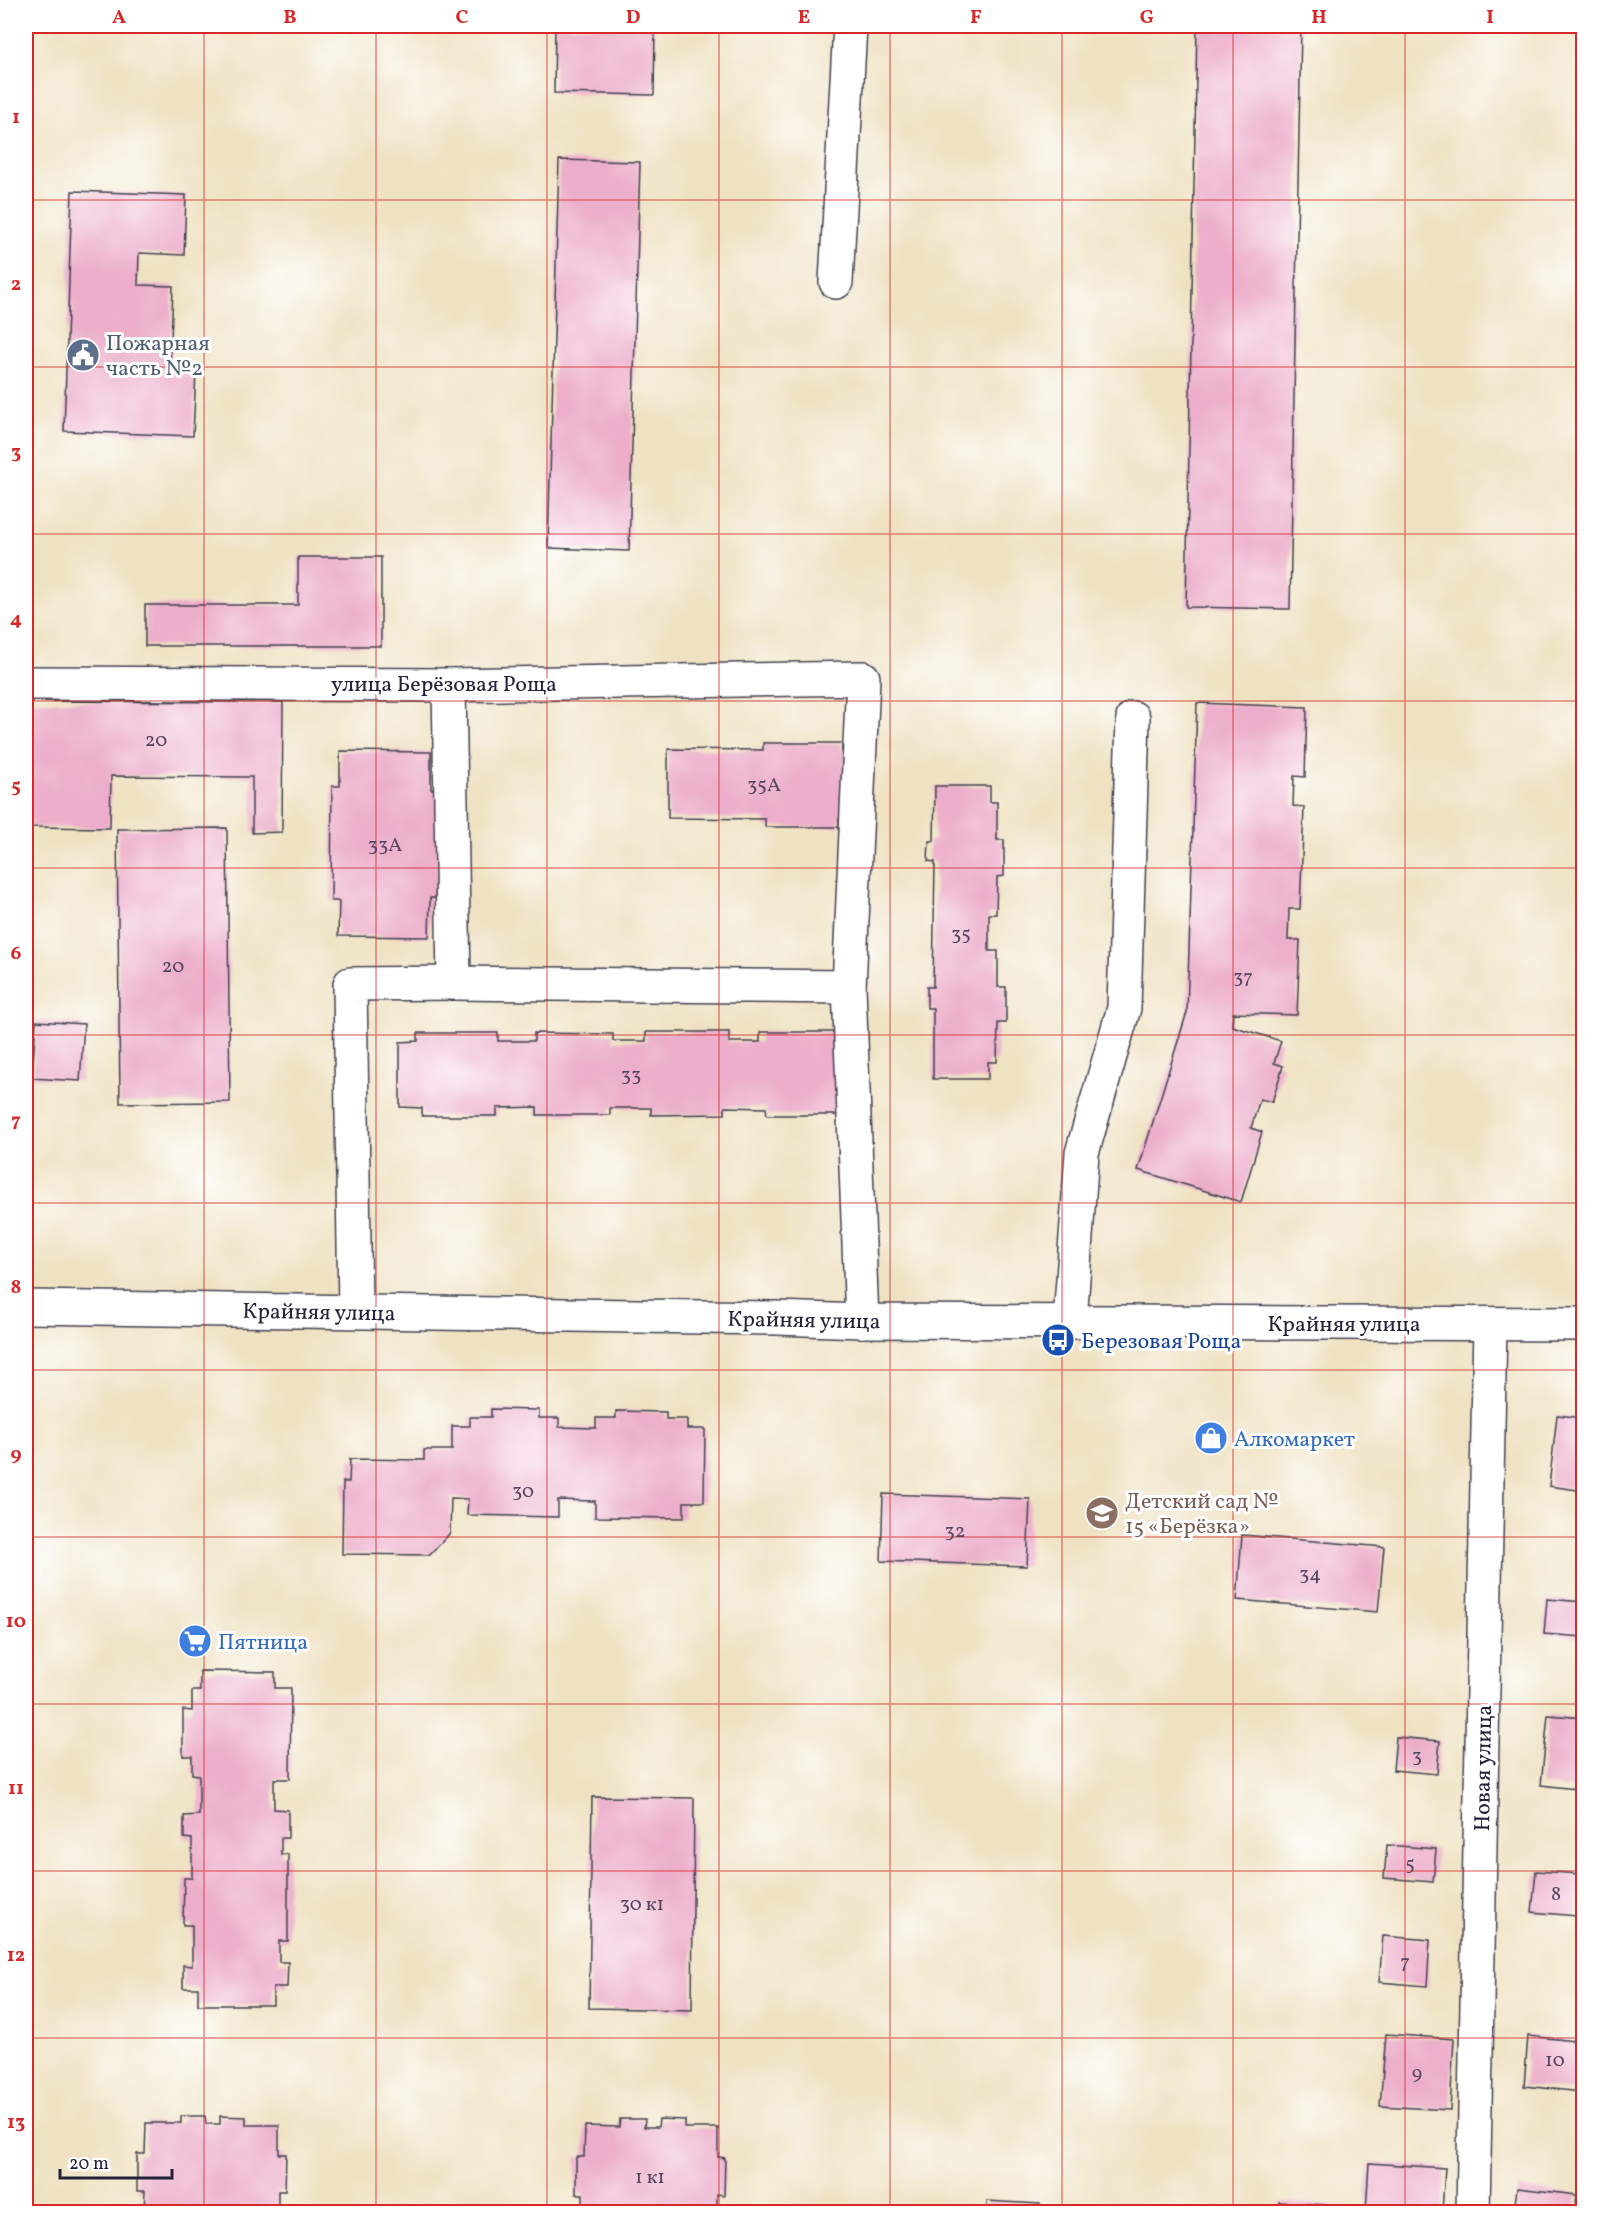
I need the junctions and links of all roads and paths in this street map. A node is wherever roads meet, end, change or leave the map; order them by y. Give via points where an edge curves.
1 (850, 26) edge
2 (836, 282) dead end
3 (26, 683) edge
4 (449, 685) junction
5 (1133, 718) dead end
6 (454, 983) junction
7 (849, 987) junction
8 (26, 1307) edge
9 (355, 1311) junction
10 (862, 1321) junction
11 (1070, 1321) junction
12 (1490, 1324) junction
13 (1584, 1324) edge
14 (1473, 2212) edge

1 - 2 street
3 - 4 street, улица Берёзовая Роща
4 - 6 street
4 - 7 street, улица Берёзовая Роща via 863,678
5 - 11 street via 1124,1008 1083,1153
6 - 7 street
6 - 9 street via 350,984
7 - 10 street
8 - 9 street, Крайняя улица
9 - 10 street, Крайняя улица
10 - 11 street, Крайняя улица
11 - 12 street, Крайняя улица
12 - 13 street, Крайняя улица
12 - 14 street, Новая улица

